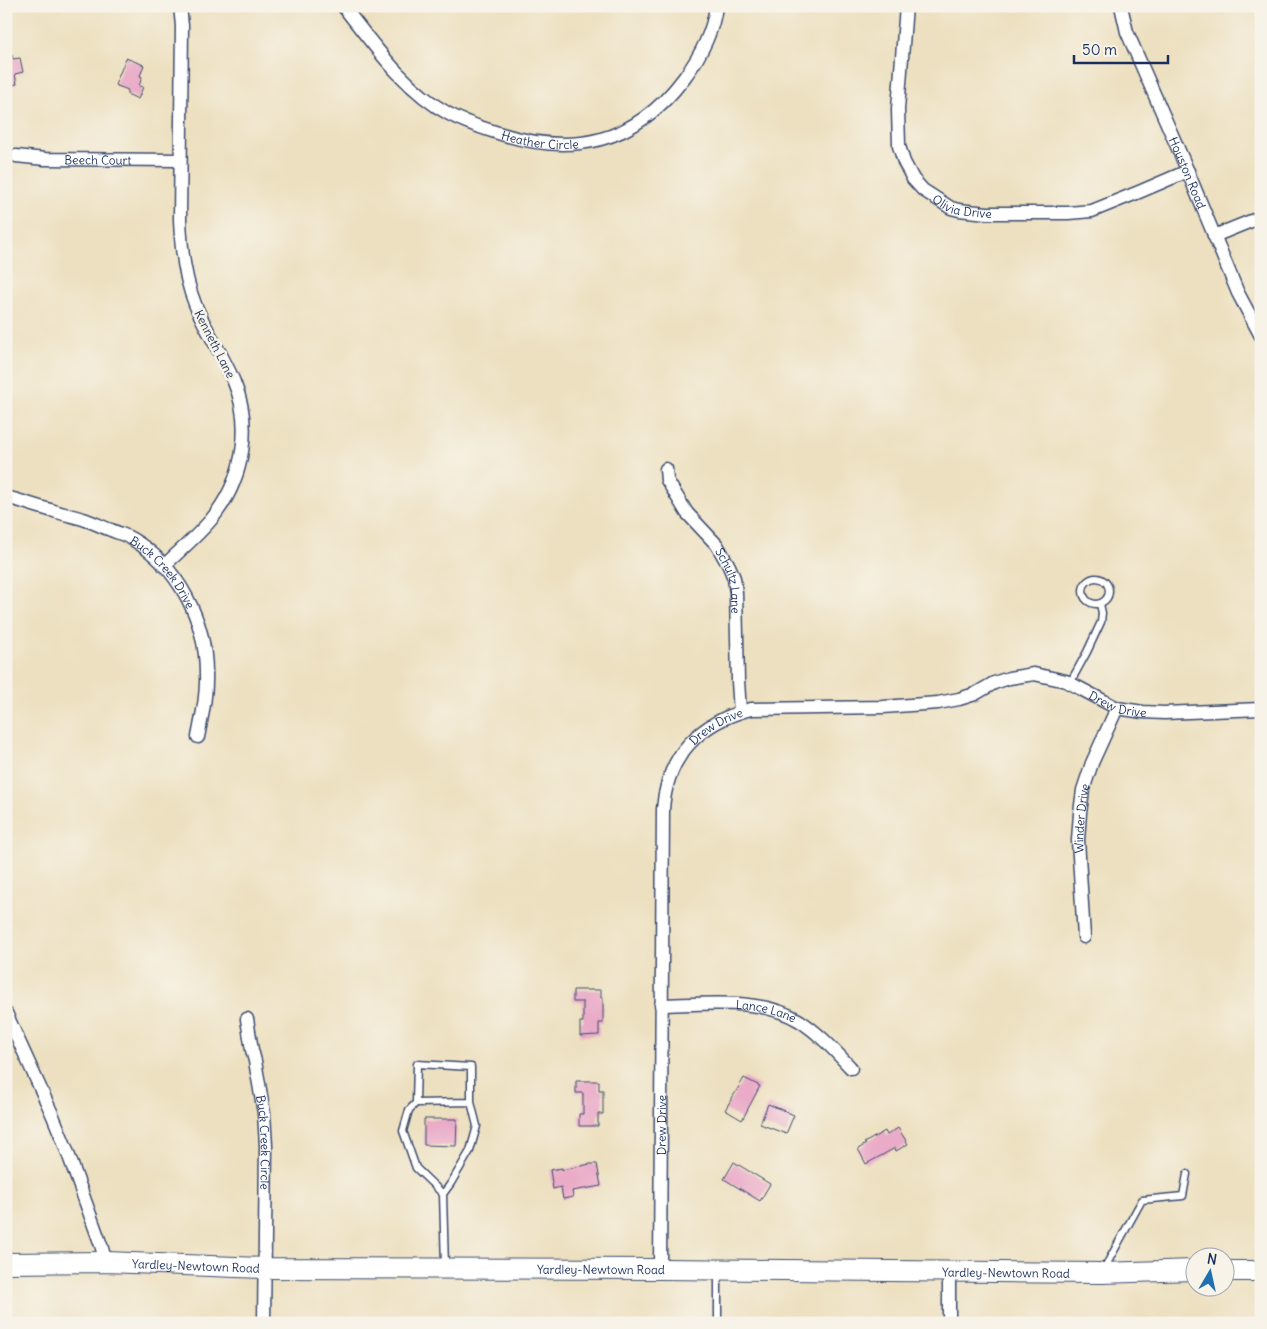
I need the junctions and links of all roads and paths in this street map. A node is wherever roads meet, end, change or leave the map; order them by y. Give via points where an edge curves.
1 (180, 6) edge
2 (343, 6) edge
3 (716, 6) edge
4 (906, 6) edge
5 (1121, 6) edge
6 (16, 156) dead end
7 (180, 160) junction
8 (1188, 171) junction
9 (1261, 217) edge
10 (1214, 236) junction
11 (1261, 336) edge
12 (666, 469) dead end
13 (6, 497) edge
14 (164, 566) junction
15 (1100, 604) junction
16 (1070, 683) junction
17 (1117, 708) junction
18 (1261, 709) edge
19 (740, 712) junction
20 (198, 737) dead end
21 (1084, 937) dead end
22 (661, 1005) junction
23 (6, 1013) edge
24 (248, 1018) dead end
25 (852, 1068) dead end
26 (471, 1102) junction
27 (416, 1103) junction
28 (1187, 1174) dead end
29 (443, 1194) junction
30 (106, 1262) junction
31 (6, 1263) edge
32 (265, 1268) junction
33 (445, 1268) junction
34 (660, 1269) junction
35 (718, 1269) junction
36 (1184, 1270) edge
37 (949, 1271) junction
38 (1234, 1271) edge
39 (1261, 1271) edge
40 (1102, 1273) junction
41 (264, 1323) edge
42 (718, 1323) edge
43 (949, 1323) edge

1 - 7 street, Kenneth Lane
2 - 3 street, Heather Circle via 408,83 448,114 512,138 568,145 609,137 658,108 692,68 710,30
4 - 8 street, Olivia Drive via 898,109 899,146 913,179 923,190 951,208 987,213 1092,211
5 - 8 street, Houston Road via 1127,32
6 - 7 street, Beech Court
7 - 14 street, Kenneth Lane via 181,235 186,274 197,310 235,384 244,426 243,448 230,490 208,524
8 - 10 street, Houston Road
9 - 10 street
10 - 11 street, Houston Road via 1238,293
12 - 19 street, Schultz Lane via 667,480 682,505 717,545 734,578
13 - 14 street, Buck Creek Drive via 84,519 131,538
14 - 20 street, Buck Creek Drive via 189,601 203,642 206,694
15 - 15 lane via 1108,599 1110,590 1097,578 1088,581 1084,588 1085,598 1091,604
15 - 16 lane via 1101,622
16 - 17 street, Drew Drive
16 - 19 street, Drew Drive via 1034,674 1009,678 975,694 938,703 764,708
17 - 18 street, Drew Drive via 1164,713
17 - 21 street, Winder Drive via 1083,790 1078,840
19 - 22 street, Drew Drive via 722,719 688,744 666,784
22 - 25 street, Lance Lane via 749,1005 787,1014 824,1040
22 - 34 street, Drew Drive
23 - 30 street via 66,1148
24 - 32 street, Buck Creek Circle via 264,1113
26 - 27 lane
26 - 27 lane via 471,1067 417,1064
26 - 29 lane via 477,1126 470,1151
27 - 29 lane via 409,1110 403,1131 416,1168
28 - 40 lane via 1183,1196 1142,1200
29 - 33 lane
30 - 31 main road, Yardley-Newtown Road
30 - 32 main road, Yardley-Newtown Road
32 - 33 main road, Yardley-Newtown Road
32 - 41 street, Buck Creek Circle
33 - 34 main road, Yardley-Newtown Road
34 - 35 main road, Yardley-Newtown Road
35 - 37 main road, Yardley-Newtown Road
35 - 42 lane
36 - 40 main road, Yardley-Newtown Road
37 - 40 main road, Yardley-Newtown Road
37 - 43 street
38 - 39 main road

